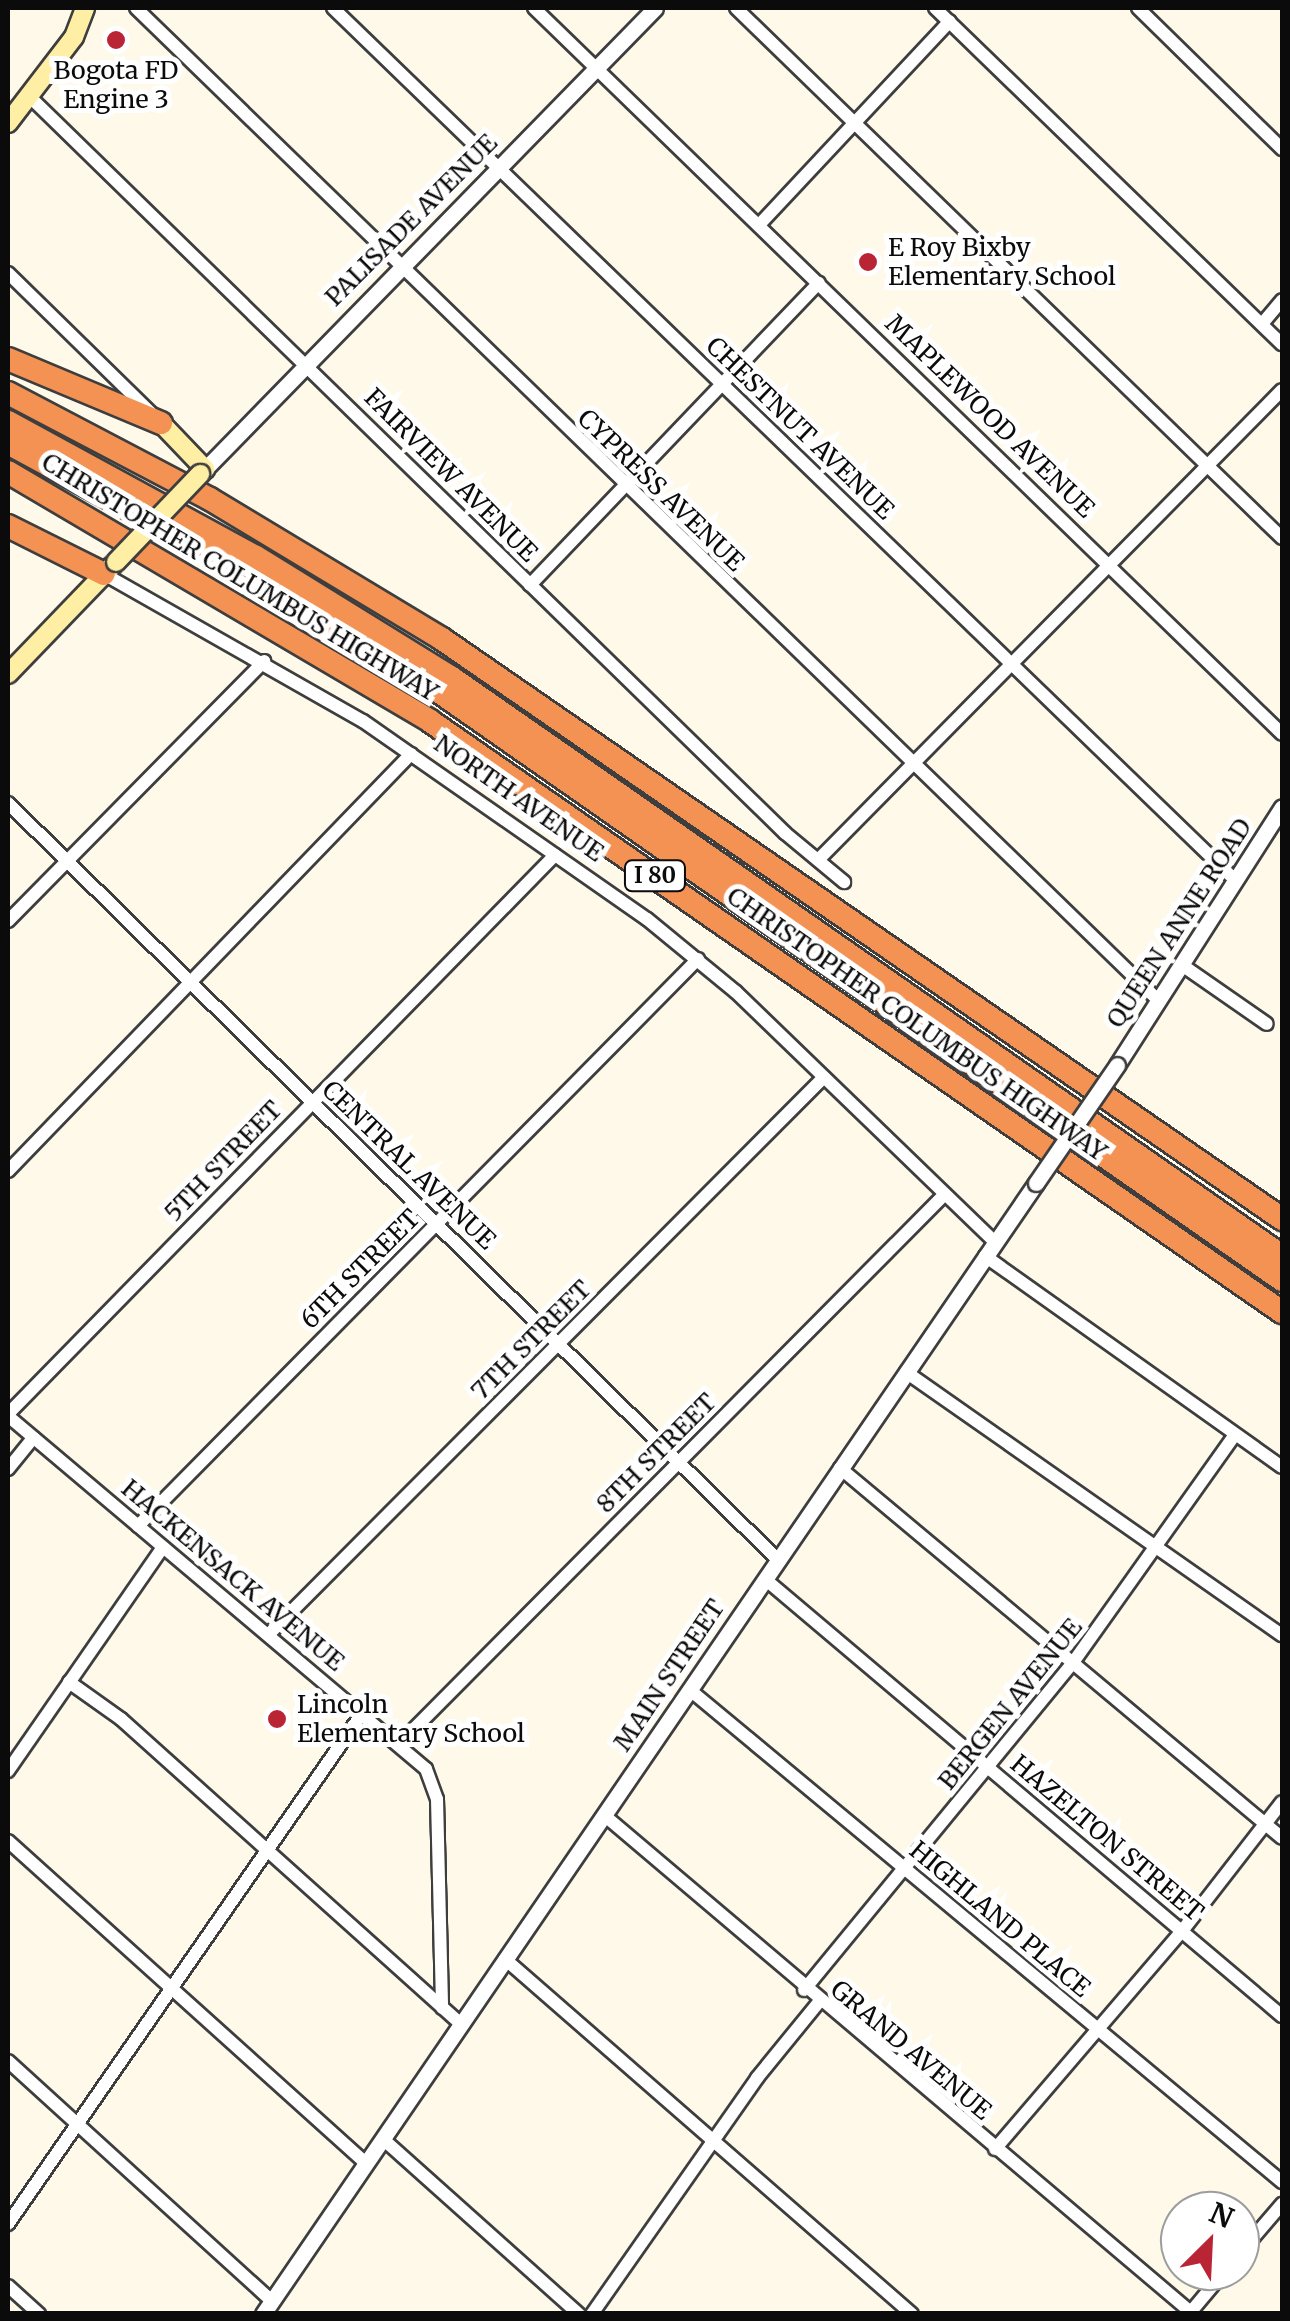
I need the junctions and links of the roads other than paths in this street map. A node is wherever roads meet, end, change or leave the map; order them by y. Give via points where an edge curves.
1 (86, 8) edge
2 (136, 8) edge
3 (334, 8) edge
4 (534, 8) edge
5 (654, 8) edge
6 (736, 8) edge
7 (936, 8) edge
8 (1138, 8) edge
9 (950, 21) junction
10 (596, 67) junction
11 (28, 96) junction
12 (8, 123) edge
13 (855, 123) junction
14 (1282, 149) edge
15 (497, 168) junction
16 (759, 225) junction
17 (399, 269) junction
18 (8, 272) edge
19 (819, 283) junction
20 (1282, 300) edge
21 (1262, 324) junction
22 (1282, 344) edge
23 (8, 359) edge
24 (305, 362) junction
25 (724, 386) junction
26 (1282, 390) edge
27 (8, 394) edge
28 (8, 422) edge
29 (161, 423) junction
30 (8, 443) edge
31 (1209, 467) junction
32 (203, 471) junction
33 (8, 472) edge
34 (628, 490) junction
35 (8, 526) edge
36 (1282, 538) edge
37 (1109, 563) junction
38 (110, 568) junction
39 (530, 585) junction
40 (264, 661) junction
41 (1011, 663) junction
42 (8, 674) edge
43 (1282, 734) edge
44 (411, 754) junction
45 (913, 765) junction
46 (8, 803) edge
47 (1282, 807) edge
48 (555, 855) junction
49 (818, 860) junction
50 (67, 861) junction
51 (1236, 881) junction
52 (844, 882) dead end
53 (8, 922) edge
54 (698, 958) junction
55 (1182, 965) junction
56 (190, 982) junction
57 (1159, 1001) junction
58 (1267, 1024) dead end
59 (1117, 1065) joint
60 (824, 1077) junction
61 (313, 1102) junction
62 (8, 1171) edge
63 (944, 1195) junction
64 (1282, 1220) edge
65 (437, 1224) junction
66 (990, 1250) junction
67 (1282, 1256) edge
68 (1282, 1280) edge
69 (1282, 1312) edge
70 (559, 1343) junction
71 (906, 1372) junction
72 (8, 1415) edge
73 (1235, 1435) junction
74 (33, 1438) junction
75 (680, 1461) junction
76 (1282, 1467) edge
77 (840, 1468) junction
78 (8, 1470) edge
79 (138, 1526) junction
80 (163, 1547) junction
81 (1160, 1550) junction
82 (778, 1560) junction
83 (765, 1579) junction
84 (269, 1634) junction
85 (1282, 1635) edge
86 (1072, 1664) junction
87 (69, 1682) junction
88 (690, 1690) junction
89 (363, 1712) junction
90 (401, 1742) junction
91 (988, 1768) junction
92 (8, 1771) edge
93 (1282, 1802) edge
94 (604, 1815) junction
95 (1266, 1824) junction
96 (1282, 1838) edge
97 (8, 1841) edge
98 (266, 1856) junction
99 (904, 1869) junction
100 (1182, 1931) junction
101 (506, 1959) junction
102 (804, 1990) junction
103 (174, 1992) junction
104 (819, 2002) junction
105 (442, 2008) junction
106 (1282, 2016) edge
107 (461, 2024) junction
108 (1098, 2029) junction
109 (8, 2060) edge
110 (78, 2125) junction
111 (382, 2139) junction
112 (714, 2142) junction
113 (995, 2149) junction
114 (366, 2163) junction
115 (1282, 2182) edge
116 (1282, 2204) edge
117 (8, 2224) edge
118 (1260, 2230) edge
119 (8, 2286) edge
120 (1209, 2291) edge
121 (268, 2307) edge
122 (1191, 2313) edge
123 (38, 2314) edge
124 (579, 2314) edge
125 (592, 2314) edge
126 (912, 2314) edge

1 - 11 main road via 74,37
2 - 17 street, CYPRESS AVENUE
3 - 15 street, CHESTNUT AVENUE
4 - 10 street, MAPLEWOOD AVENUE
5 - 10 street, PALISADE AVENUE
6 - 13 street
7 - 9 street
8 - 14 street
9 - 13 street
9 - 21 street
10 - 15 street, PALISADE AVENUE
10 - 16 street, MAPLEWOOD AVENUE
11 - 12 main road
11 - 24 street, FAIRVIEW AVENUE
13 - 16 street
13 - 31 street
15 - 17 street, PALISADE AVENUE
15 - 25 street, CHESTNUT AVENUE
16 - 19 street, MAPLEWOOD AVENUE
17 - 24 street, PALISADE AVENUE
17 - 34 street, CYPRESS AVENUE
18 - 29 street
19 - 25 street
19 - 37 street, MAPLEWOOD AVENUE
20 - 21 street
21 - 22 street
23 - 29 highway
24 - 32 street, PALISADE AVENUE
24 - 39 street, FAIRVIEW AVENUE
25 - 34 street
25 - 41 street, CHESTNUT AVENUE
26 - 31 street
27 - 64 highway, CHRISTOPHER COLUMBUS HIGHWAY via 210,499 442,639
28 - 67 highway, CHRISTOPHER COLUMBUS HIGHWAY / I 80 via 216,535 426,661
29 - 32 main road
30 - 68 highway, CHRISTOPHER COLUMBUS HIGHWAY / I 80 via 228,563 438,692
31 - 36 street
31 - 37 street
32 - 38 main road, bridge
33 - 69 highway, CHRISTOPHER COLUMBUS HIGHWAY / I 80 via 270,621 465,744
34 - 39 street
34 - 45 street, CYPRESS AVENUE
35 - 38 highway
37 - 41 street
37 - 43 street, MAPLEWOOD AVENUE
38 - 40 street, NORTH AVENUE
38 - 42 main road
39 - 49 street, FAIRVIEW AVENUE
40 - 44 street, NORTH AVENUE
40 - 50 street
41 - 45 street
41 - 51 street, CHESTNUT AVENUE
44 - 48 street, NORTH AVENUE
44 - 56 street
45 - 49 street
45 - 57 street, CYPRESS AVENUE
46 - 50 street, CENTRAL AVENUE
47 - 51 street, QUEEN ANNE ROAD
48 - 54 street, NORTH AVENUE
48 - 61 street, 5TH STREET
49 - 52 street, FAIRVIEW AVENUE
50 - 53 street
50 - 56 street, CENTRAL AVENUE
51 - 55 street, QUEEN ANNE ROAD
54 - 60 street, NORTH AVENUE
54 - 65 street, 6TH STREET
55 - 57 street, QUEEN ANNE ROAD
55 - 58 street
56 - 61 street, CENTRAL AVENUE
56 - 62 street
57 - 59 street, QUEEN ANNE ROAD
59 - 66 street, MAIN STREET, bridge
60 - 63 street, NORTH AVENUE
60 - 70 street, 7TH STREET
61 - 65 street, CENTRAL AVENUE
61 - 72 street, 5TH STREET
63 - 66 street, NORTH AVENUE
63 - 75 street, 8TH STREET
65 - 70 street, CENTRAL AVENUE
65 - 79 street, 6TH STREET
66 - 71 street, MAIN STREET
66 - 73 street, NORTH AVENUE
70 - 75 street, CENTRAL AVENUE
70 - 84 street, 7TH STREET
71 - 77 street, MAIN STREET
71 - 81 street
72 - 74 street, HACKENSACK AVENUE
73 - 76 street, NORTH AVENUE
73 - 81 street, BERGEN AVENUE
74 - 78 street
74 - 79 street, HACKENSACK AVENUE
75 - 82 street, CENTRAL AVENUE
75 - 90 street, 8TH STREET
77 - 82 street, MAIN STREET
77 - 86 street
79 - 80 street, HACKENSACK AVENUE
80 - 84 street, HACKENSACK AVENUE
80 - 87 street
81 - 85 street
81 - 86 street, BERGEN AVENUE
82 - 83 street, MAIN STREET
83 - 88 street, MAIN STREET
83 - 91 street, HAZELTON STREET
84 - 89 street, HACKENSACK AVENUE
86 - 91 street, BERGEN AVENUE
86 - 95 street
87 - 92 street
87 - 98 street via 121,1719
88 - 94 street, MAIN STREET
88 - 99 street, HIGHLAND PLACE
89 - 90 street, HACKENSACK AVENUE
89 - 98 street
90 - 105 street, HACKENSACK AVENUE via 426,1769 438,1799
91 - 99 street, BERGEN AVENUE
91 - 100 street, HAZELTON STREET
93 - 95 street
94 - 101 street, MAIN STREET
94 - 102 street, GRAND AVENUE
95 - 96 street
95 - 100 street
97 - 103 street
98 - 103 street
98 - 105 street
99 - 102 street, BERGEN AVENUE
99 - 108 street, HIGHLAND PLACE
100 - 106 street, HAZELTON STREET
100 - 108 street
101 - 107 street, MAIN STREET
101 - 112 street
102 - 104 street, GRAND AVENUE
103 - 110 street
103 - 114 street
104 - 112 street
104 - 113 street, GRAND AVENUE
105 - 107 street
107 - 111 street, MAIN STREET
108 - 113 street
108 - 115 street, HIGHLAND PLACE
109 - 110 street
110 - 117 street
110 - 121 street
111 - 114 street, MAIN STREET
111 - 124 street
112 - 125 street
112 - 126 street
113 - 122 street, GRAND AVENUE
114 - 121 street, MAIN STREET
116 - 118 street
119 - 123 street
120 - 122 street

